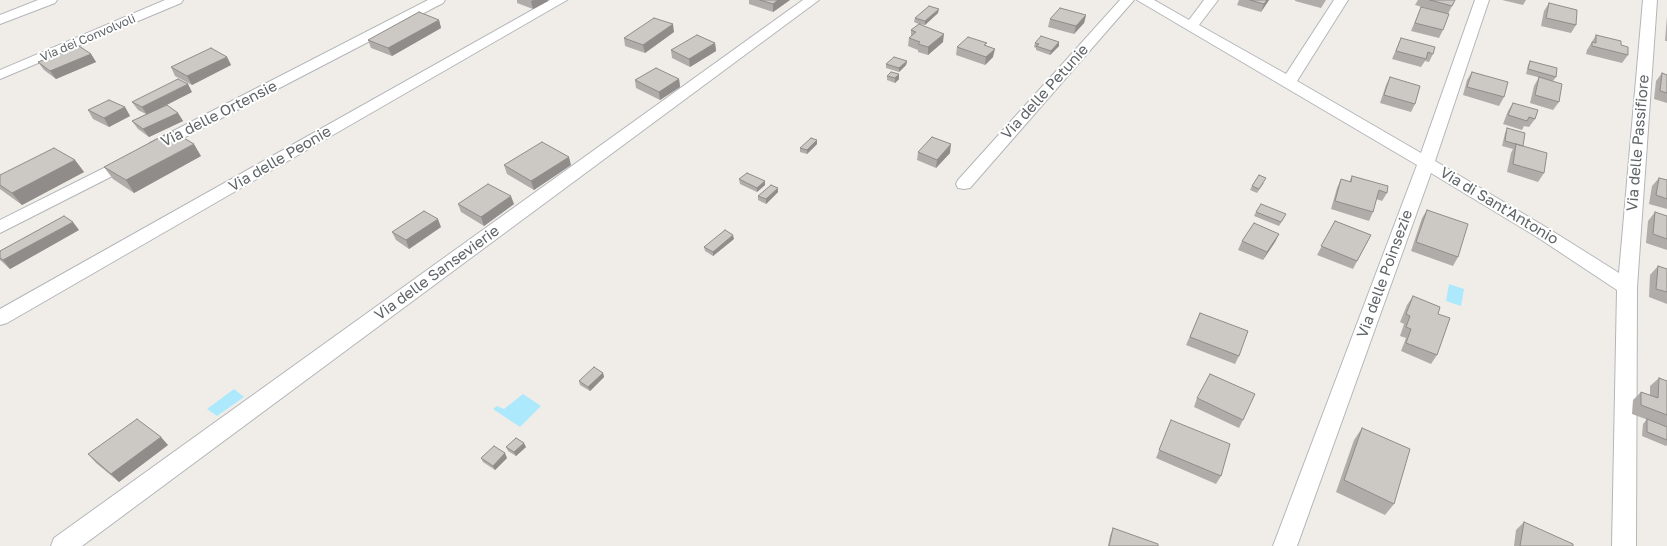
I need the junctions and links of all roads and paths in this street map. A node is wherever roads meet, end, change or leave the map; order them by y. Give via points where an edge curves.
1 (50, 0) edge
2 (176, 0) edge
3 (438, 0) edge
4 (560, 0) edge
5 (812, 0) edge
6 (1127, 0) edge
7 (1144, 0) edge
8 (1211, 0) edge
9 (1341, 0) edge
10 (1482, 0) edge
11 (1650, 0) edge
12 (0, 20) edge
13 (1191, 26) junction
14 (0, 76) edge
15 (1289, 82) junction
16 (1426, 163) junction
17 (964, 184) dead end
18 (0, 228) edge
19 (1627, 287) junction
20 (0, 318) edge
21 (63, 546) edge
22 (1285, 546) edge
23 (1624, 546) edge

1 - 12 street
2 - 14 street, Via dei Convolvoli
3 - 18 street, Via delle Ortensie
4 - 20 street, Via delle Peonie
5 - 21 street, Via delle Sansevierie
6 - 17 street, Via delle Petunie
7 - 13 street, Via di Sant'Antonio
8 - 13 street
9 - 15 street
10 - 16 street, Via delle Poinsezie
11 - 19 street, Via delle Passifiore
13 - 15 street, Via di Sant'Antonio
15 - 16 street, Via di Sant'Antonio
16 - 19 street, Via di Sant'Antonio
16 - 22 street, Via delle Poinsezie
19 - 23 street

